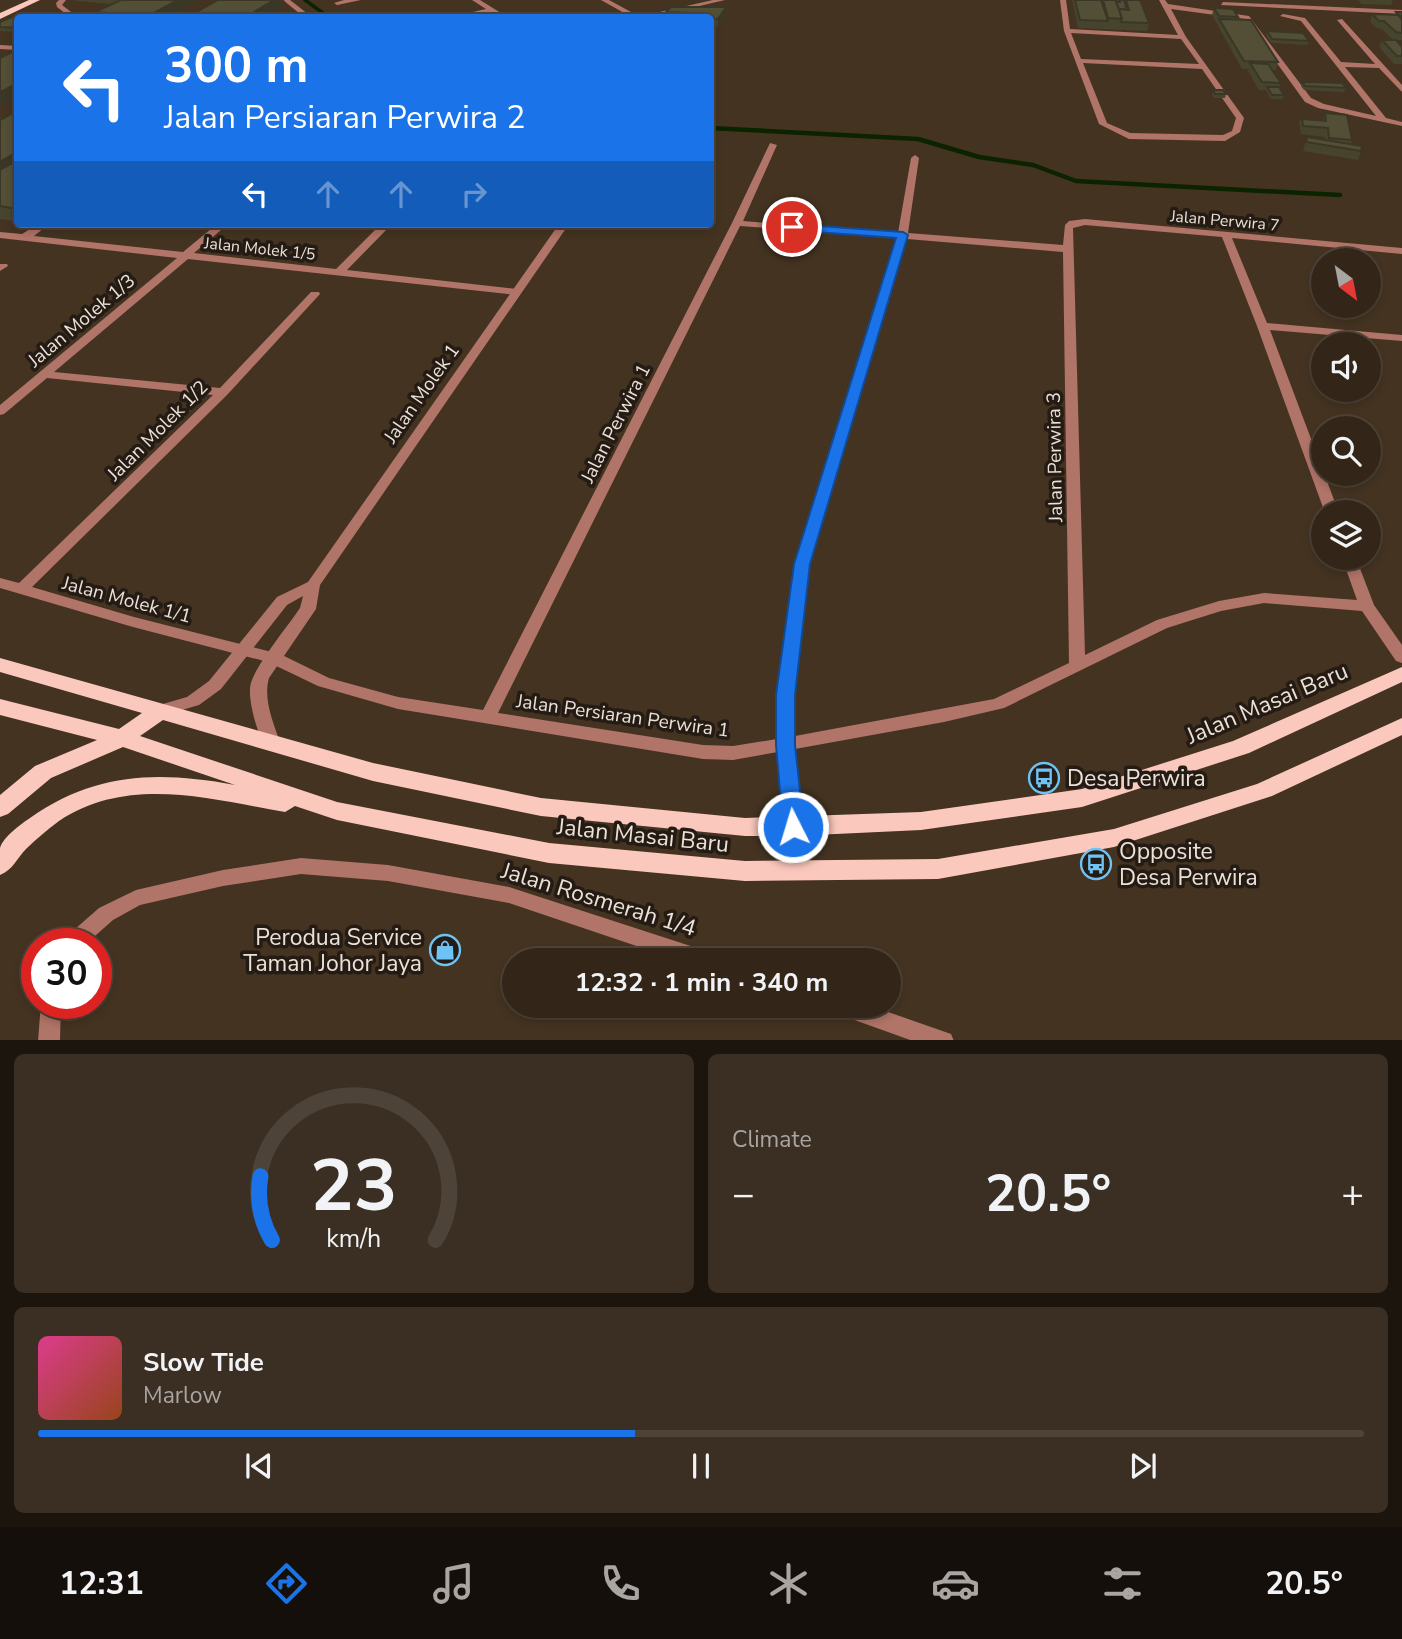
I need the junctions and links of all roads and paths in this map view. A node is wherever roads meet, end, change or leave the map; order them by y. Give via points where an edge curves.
1 (15, 0) edge
2 (36, 0) edge
3 (62, 0) edge
4 (286, 0) edge
5 (358, 0) edge
6 (475, 0) edge
7 (604, 0) edge
8 (722, 0) edge
9 (1063, 0) edge
10 (1251, 0) edge
11 (1163, 3) edge
12 (337, 4) dead end
13 (1259, 6) junction
14 (0, 7) edge
15 (493, 10) junction
16 (1402, 12) edge
17 (71, 14) edge
18 (305, 14) edge
19 (472, 14) edge
20 (500, 14) edge
21 (632, 14) edge
22 (653, 14) edge
23 (0, 16) edge
24 (1247, 17) junction
25 (1340, 20) dead end
26 (1067, 31) junction
27 (1183, 37) junction
28 (1079, 61) junction
29 (1337, 64) junction
30 (1378, 66) junction
31 (1204, 67) junction
32 (1402, 90) edge
33 (1321, 106) junction
34 (1383, 119) junction
35 (1402, 124) edge
36 (1402, 133) edge
37 (773, 145) dead end
38 (915, 159) dead end
39 (737, 223) junction
40 (38, 228) edge
41 (218, 228) edge
42 (383, 228) edge
43 (561, 228) edge
44 (0, 235) edge
45 (903, 235) junction
46 (1226, 236) junction
47 (24, 238) junction
48 (1070, 249) junction
49 (1402, 251) edge
50 (184, 255) junction
51 (339, 272) junction
52 (517, 292) junction
53 (315, 294) dead end
54 (1263, 326) junction
55 (1402, 338) edge
56 (43, 374) junction
57 (223, 392) junction
58 (0, 411) edge
59 (1327, 500) edge
60 (1354, 570) edge
61 (0, 583) edge
62 (313, 585) junction
63 (22, 589) junction
64 (1367, 606) junction
65 (244, 649) junction
66 (1402, 657) edge
67 (274, 658) junction
68 (0, 665) edge
69 (1077, 665) junction
70 (1402, 674) edge
71 (0, 707) edge
72 (162, 710) junction
73 (488, 717) junction
74 (1402, 726) edge
75 (122, 738) junction
76 (271, 742) junction
77 (786, 745) junction
78 (0, 808) edge
79 (337, 811) junction
80 (793, 827) junction
81 (0, 865) edge
82 (91, 928) edge
83 (670, 948) edge
84 (877, 1018) edge
85 (50, 1019) edge
86 (49, 1040) edge
87 (940, 1040) edge

1 - 14 main road
2 - 23 main road
3 - 17 street via 60,6
4 - 18 street
5 - 12 street
6 - 15 street
7 - 21 street
8 - 22 street
9 - 26 street
10 - 13 street
11 - 13 street
11 - 24 street
11 - 27 street
13 - 16 street
15 - 19 street
15 - 20 street
24 - 29 street via 1303,19
24 - 33 street via 1308,100
25 - 30 street
26 - 27 street
26 - 28 street
27 - 31 street
28 - 31 street
28 - 31 street via 1103,124 1114,131 1129,136 1225,138 1236,132 1240,118
29 - 30 street
29 - 34 street
30 - 32 street
33 - 34 street
33 - 36 street via 1330,116
34 - 35 street
37 - 39 street, Jalan Perwira 1
38 - 45 street
39 - 45 street
39 - 73 street, Jalan Perwira 1
40 - 47 street
41 - 50 street, Jalan Molek 1/3
42 - 51 street
43 - 52 street, Jalan Molek 1
44 - 47 street, Jalan Molek 1/5
45 - 48 street
45 - 77 street via 802,564 786,695
46 - 48 street, Jalan Perwira 7 via 1072,223 1068,227
46 - 49 street, Jalan Perwira 7
46 - 54 street
47 - 50 street, Jalan Molek 1/5
48 - 69 street, Jalan Perwira 3
50 - 51 street, Jalan Molek 1/5
50 - 56 street, Jalan Molek 1/3
51 - 52 street, Jalan Molek 1/5
52 - 62 street, Jalan Molek 1
53 - 57 street, Jalan Molek 1/2
54 - 55 street
54 - 59 street
56 - 57 street
56 - 58 street, Jalan Molek 1/3
57 - 63 street, Jalan Molek 1/2
60 - 64 street
61 - 63 street, Jalan Molek 1/1
62 - 65 street, Jalan Molek 1 via 282,601
62 - 67 street, Jalan Molek 1 via 308,609
63 - 65 street, Jalan Molek 1/1
64 - 66 street
64 - 69 street, Jalan Persiaran Perwira 1 via 1264,598 1219,606 1162,624
65 - 67 street, Jalan Persiaran Perwira 1
65 - 72 street, Jalan Molek 1 via 215,685 192,701
67 - 73 street, Jalan Persiaran Perwira 1 via 363,695
67 - 76 street, Jalan Molek 1 via 258,688
68 - 72 main road, Jalan Masai Baru
69 - 77 street, Jalan Persiaran Perwira 1 via 998,704
70 - 80 main road, Jalan Masai Baru via 1241,747 1083,798 921,821
71 - 75 main road, Jalan Masai Baru
72 - 75 main road
72 - 76 main road, Jalan Masai Baru
73 - 77 street, Jalan Persiaran Perwira 1 via 703,752 733,753
74 - 79 main road, Jalan Masai Baru via 1264,790 1114,838 938,869 745,871 549,853
75 - 78 main road via 43,772
75 - 79 main road, Jalan Masai Baru
76 - 80 main road, Jalan Masai Baru via 373,772 541,807 745,827
77 - 80 street
79 - 81 main road via 176,785 119,788 69,804 34,827
82 - 83 street, Jalan Rosmerah 1/4 via 136,898 301,866 388,873 509,895
84 - 87 street
85 - 86 street

